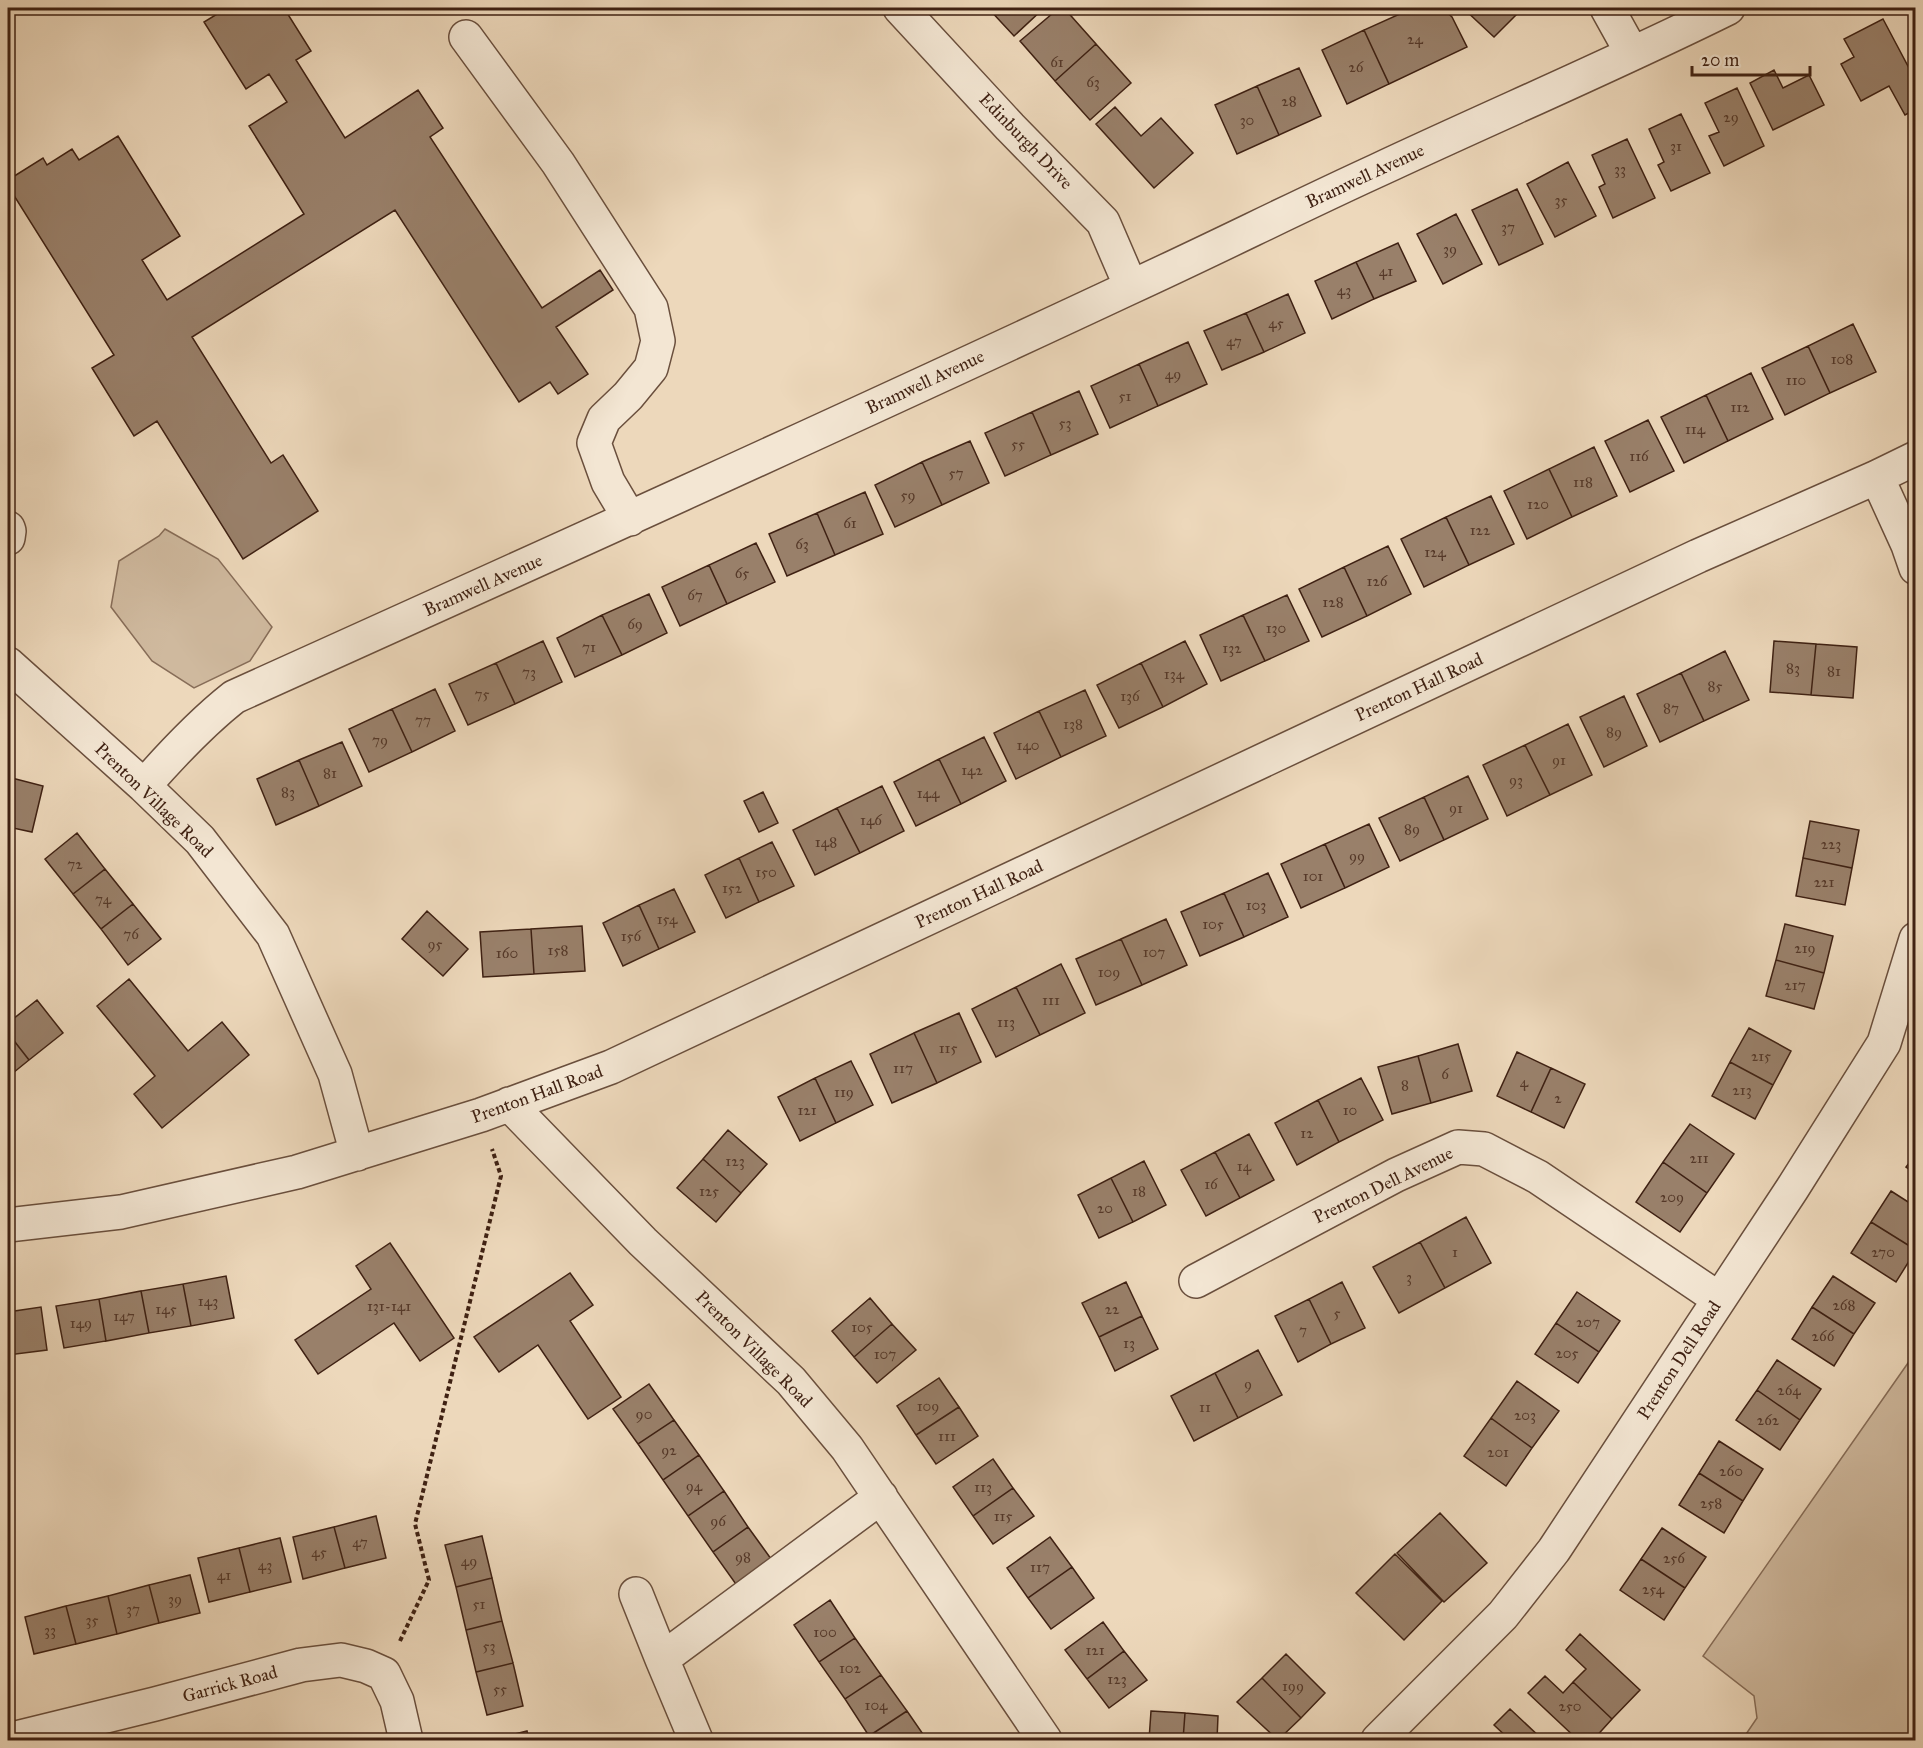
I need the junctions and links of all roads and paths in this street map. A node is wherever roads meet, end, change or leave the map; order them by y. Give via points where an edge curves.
1 (900, 8) edge
2 (1608, 8) edge
3 (1728, 8) edge
4 (466, 37) dead end
5 (1632, 53) junction
6 (1131, 287) junction
7 (1916, 458) edge
8 (1877, 477) junction
9 (630, 519) junction
10 (8, 528) edge
11 (8, 538) edge
12 (1916, 568) edge
13 (8, 664) edge
14 (144, 786) junction
15 (1916, 939) edge
16 (495, 1109) junction
17 (357, 1154) junction
18 (8, 1225) edge
19 (1196, 1281) dead end
20 (1719, 1299) junction
21 (881, 1497) junction
22 (636, 1594) dead end
23 (662, 1659) junction
24 (384, 1674) junction
25 (8, 1740) edge
26 (406, 1740) edge
27 (696, 1740) edge
28 (1045, 1740) edge
29 (1378, 1740) edge

1 - 6 street, Edinburgh Drive via 1103,222
2 - 5 street
3 - 5 street, Bramwell Avenue
4 - 9 street via 558,163 651,308 658,341 651,368 604,419 594,444 608,482
5 - 6 street, Bramwell Avenue
6 - 9 street, Bramwell Avenue
7 - 8 street, Prenton Hall Road
8 - 12 street
8 - 16 street, Prenton Hall Road via 1677,566 622,1062
9 - 14 street, Bramwell Avenue via 234,697 207,719
10 - 11 street
13 - 14 street, Prenton Village Road
14 - 17 street, Prenton Village Road via 200,840 273,935 335,1074
15 - 20 street, Prenton Dell Road via 1884,1043
16 - 17 street, Prenton Hall Road
16 - 21 street, Prenton Village Road via 791,1381 847,1448
16 - 24 path via 501,1176 415,1524 429,1580
17 - 18 street, Prenton Hall Road via 297,1172 121,1212
19 - 20 street, Prenton Dell Avenue via 1396,1175 1458,1147 1484,1149 1538,1177
20 - 29 street, Prenton Dell Road via 1554,1550 1503,1615
21 - 23 street
21 - 28 street, Prenton Village Road
22 - 23 street
23 - 27 street
24 - 25 street, Garrick Road via 341,1660 301,1665
24 - 26 street via 397,1701

